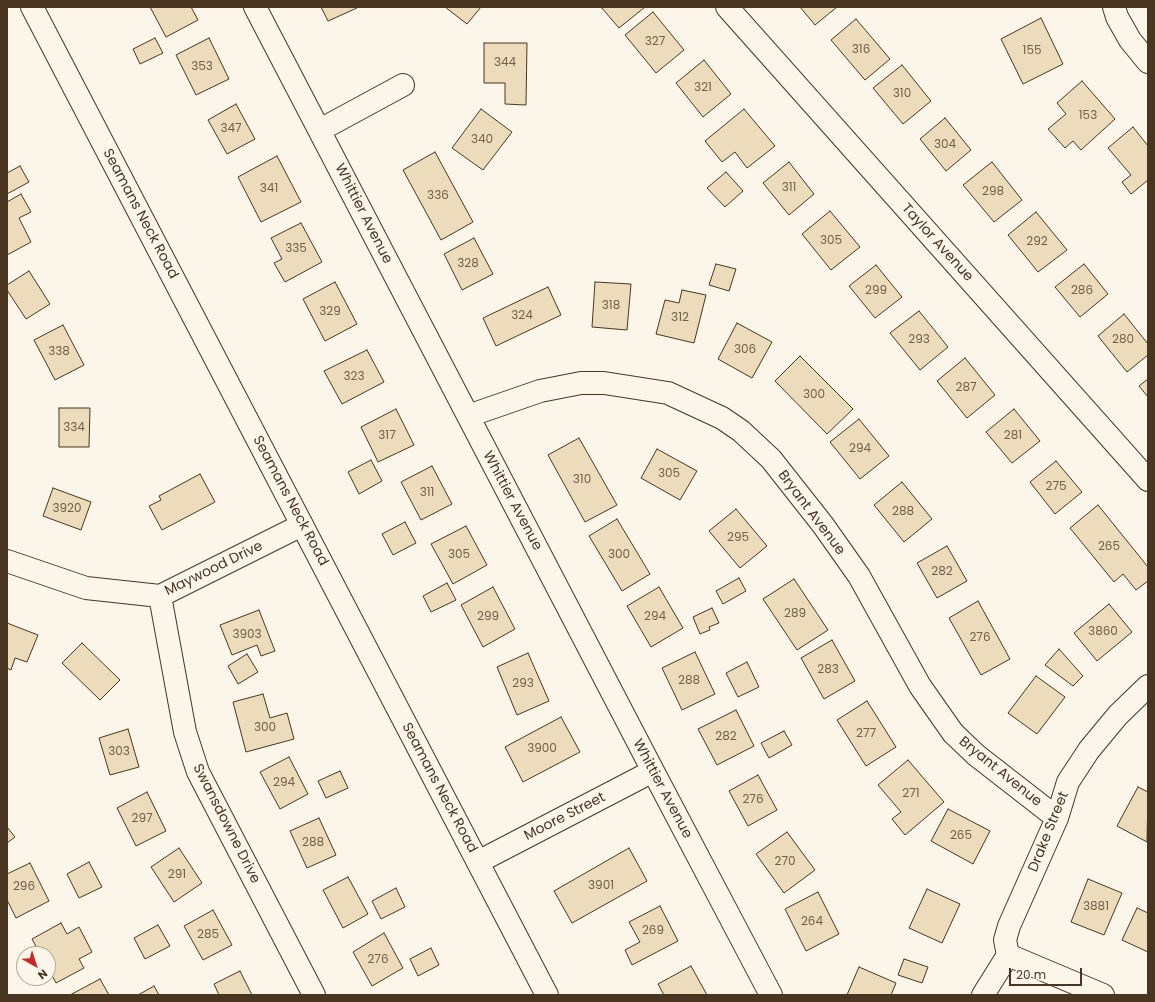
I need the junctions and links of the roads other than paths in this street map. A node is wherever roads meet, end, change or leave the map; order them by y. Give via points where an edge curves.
1 (32, 7) edge
2 (256, 7) edge
3 (727, 7) edge
4 (1114, 7) edge
5 (1148, 62) edge
6 (403, 85) dead end
7 (320, 130) junction
8 (468, 416) junction
9 (1148, 480) edge
10 (302, 525) junction
11 (7, 561) edge
12 (160, 596) junction
13 (1148, 686) edge
14 (653, 771) junction
15 (1057, 818) junction
16 (478, 862) junction
17 (1008, 956) junction
18 (314, 995) edge
19 (547, 995) edge
20 (771, 995) edge
21 (983, 995) edge
22 (1103, 995) edge

1 - 10 street, Seamans Neck Road
2 - 7 street, Whittier Avenue
3 - 9 street, Taylor Avenue
4 - 5 street via 1130,40
6 - 7 street
7 - 8 street, Whittier Avenue
8 - 14 street, Whittier Avenue
8 - 15 street, Bryant Avenue via 540,391 604,383 668,393 722,418 741,431 770,459 823,525 858,576 920,686 953,734
10 - 12 street, Maywood Drive
10 - 16 street, Seamans Neck Road
11 - 12 street, Maywood Drive via 86,588
12 - 18 street, Swansdowne Drive via 184,732 198,772
13 - 15 street, Drake Street via 1118,715 1089,750 1068,782
14 - 16 street, Moore Street
14 - 20 street, Whittier Avenue
15 - 17 street, Drake Street via 1009,926 1005,940
16 - 19 street, Seamans Neck Road
17 - 21 street
17 - 22 street

